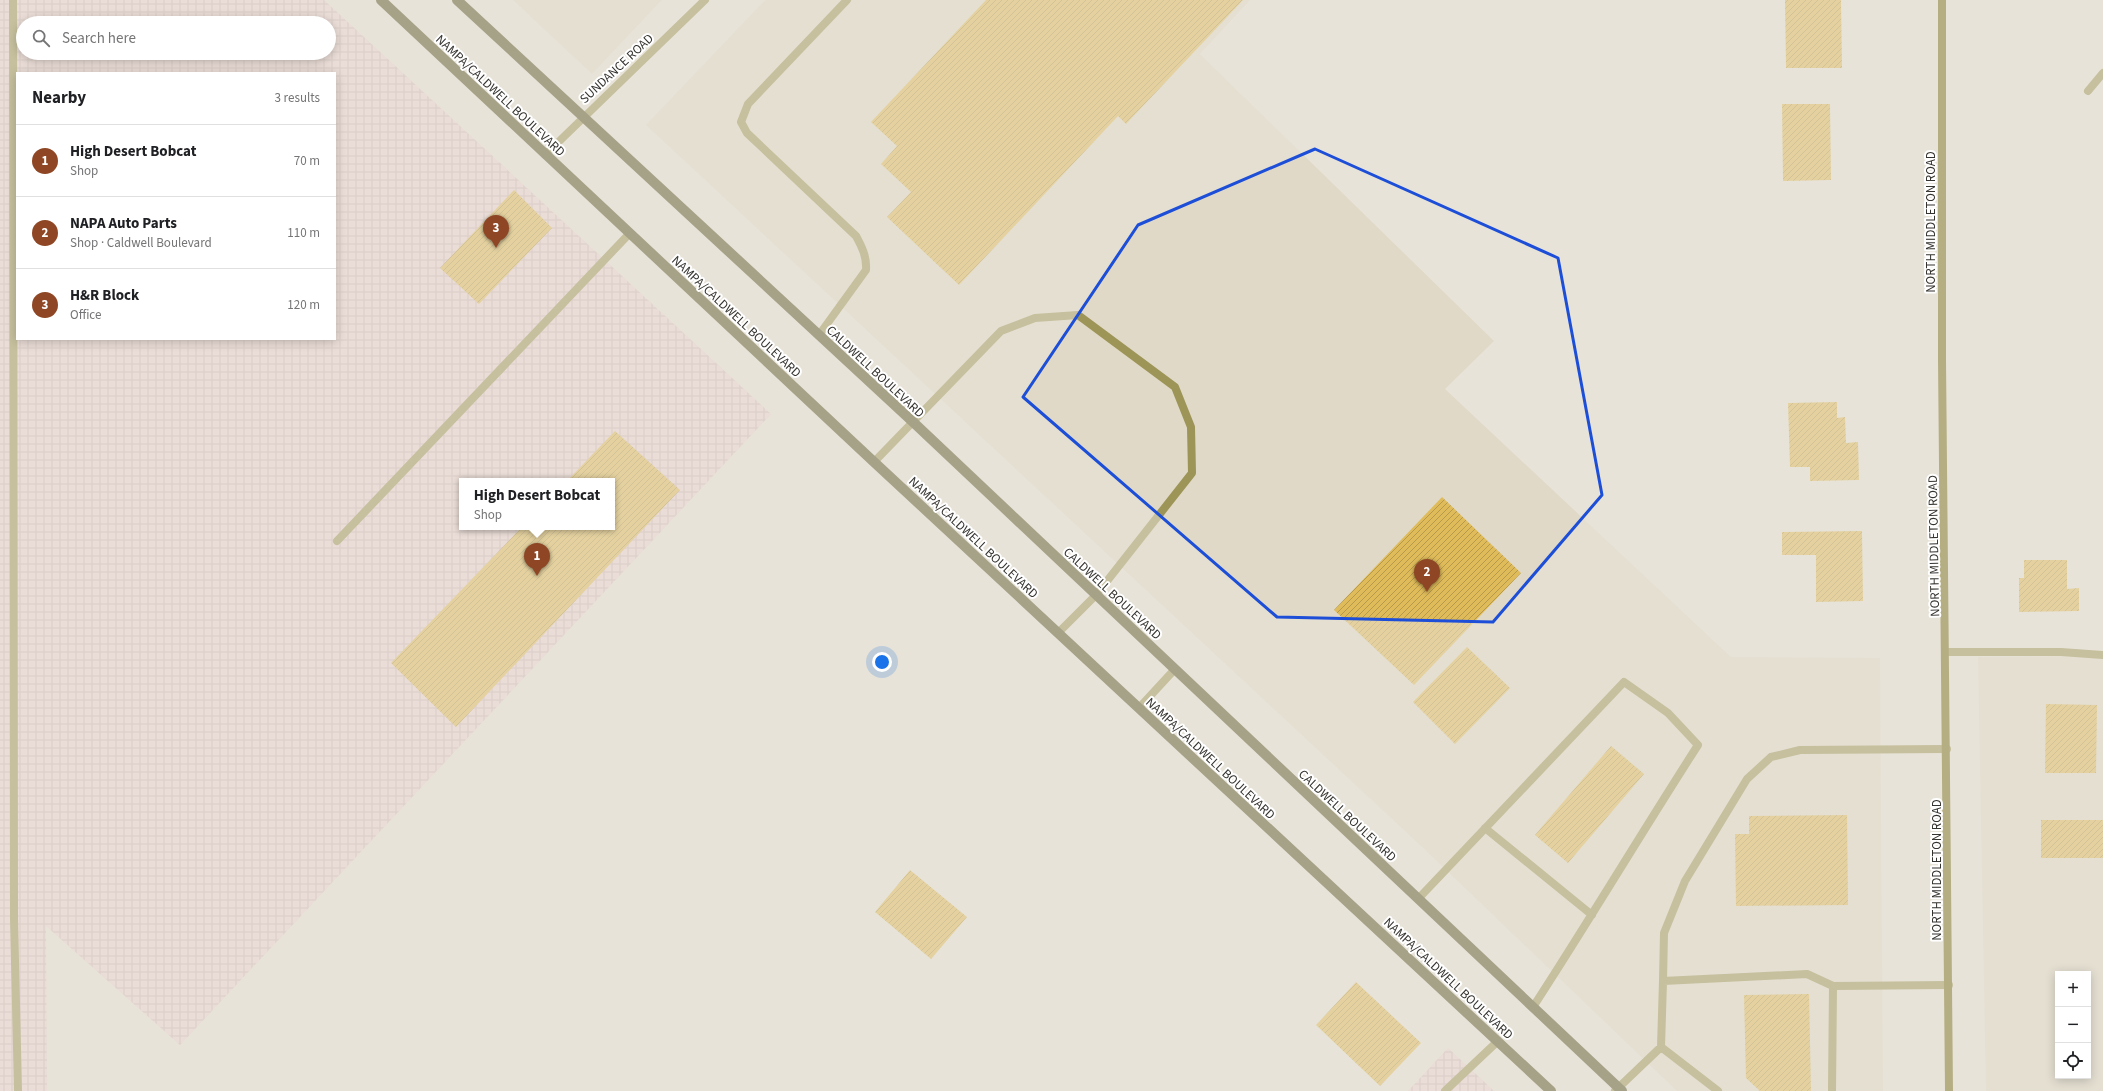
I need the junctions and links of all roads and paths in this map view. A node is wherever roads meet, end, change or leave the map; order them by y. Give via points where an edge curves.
1 (13, 0) edge
2 (382, 0) edge
3 (457, 0) edge
4 (705, 0) edge
5 (847, 0) edge
6 (1942, 0) edge
7 (2103, 73) edge
8 (2088, 91) dead end
9 (583, 116) junction
10 (545, 154) junction
11 (629, 234) junction
12 (819, 335) junction
13 (912, 421) junction
14 (874, 462) junction
15 (337, 541) dead end
16 (1096, 595) junction
17 (1058, 633) junction
18 (1946, 652) junction
19 (2103, 655) edge
20 (1175, 669) junction
21 (1139, 708) junction
22 (1947, 749) junction
23 (1485, 828) junction
24 (1418, 899) junction
25 (1592, 915) junction
26 (1663, 981) junction
27 (1949, 984) junction
28 (1833, 986) junction
29 (1533, 1007) junction
30 (1498, 1042) junction
31 (1661, 1047) junction
32 (1619, 1090) edge
33 (18, 1091) edge
34 (1445, 1091) edge
35 (1551, 1091) edge
36 (1718, 1091) edge
37 (1832, 1091) edge
38 (1949, 1091) edge

1 - 33 street via 14,918
2 - 10 main road, NAMPA/CALDWELL BOULEVARD
3 - 9 main road
4 - 9 street, SUNDANCE ROAD
5 - 12 street via 748,104 741,122 747,133 856,236 863,250 867,261 866,270
6 - 18 street, NORTH MIDDLETON ROAD via 1942,360
7 - 8 street
9 - 10 street, SUNDANCE ROAD
9 - 12 main road, CALDWELL BOULEVARD
10 - 11 main road, NAMPA/CALDWELL BOULEVARD
11 - 14 main road, NAMPA/CALDWELL BOULEVARD
11 - 15 street
12 - 13 main road, CALDWELL BOULEVARD
13 - 14 street
13 - 16 main road, CALDWELL BOULEVARD
13 - 16 street via 1001,331 1035,318 1078,315 1175,387 1191,427 1192,473
14 - 17 main road, NAMPA/CALDWELL BOULEVARD
16 - 17 street
16 - 20 main road, CALDWELL BOULEVARD
17 - 21 main road, NAMPA/CALDWELL BOULEVARD
18 - 19 street via 2062,652
18 - 22 street, NORTH MIDDLETON ROAD
20 - 21 street
20 - 24 main road, CALDWELL BOULEVARD
21 - 30 main road, NAMPA/CALDWELL BOULEVARD
22 - 26 street via 1800,750 1771,757 1747,779 1685,881 1664,933
22 - 27 street, NORTH MIDDLETON ROAD
23 - 24 street
23 - 25 street
23 - 25 street via 1624,682 1668,713 1698,745
24 - 29 main road, CALDWELL BOULEVARD
25 - 29 street
26 - 28 street via 1807,974
26 - 31 street
27 - 28 street
27 - 38 street, NORTH MIDDLETON ROAD
28 - 37 street
29 - 32 main road, CALDWELL BOULEVARD
30 - 34 street
30 - 35 main road, NAMPA/CALDWELL BOULEVARD
31 - 32 street
31 - 36 street

